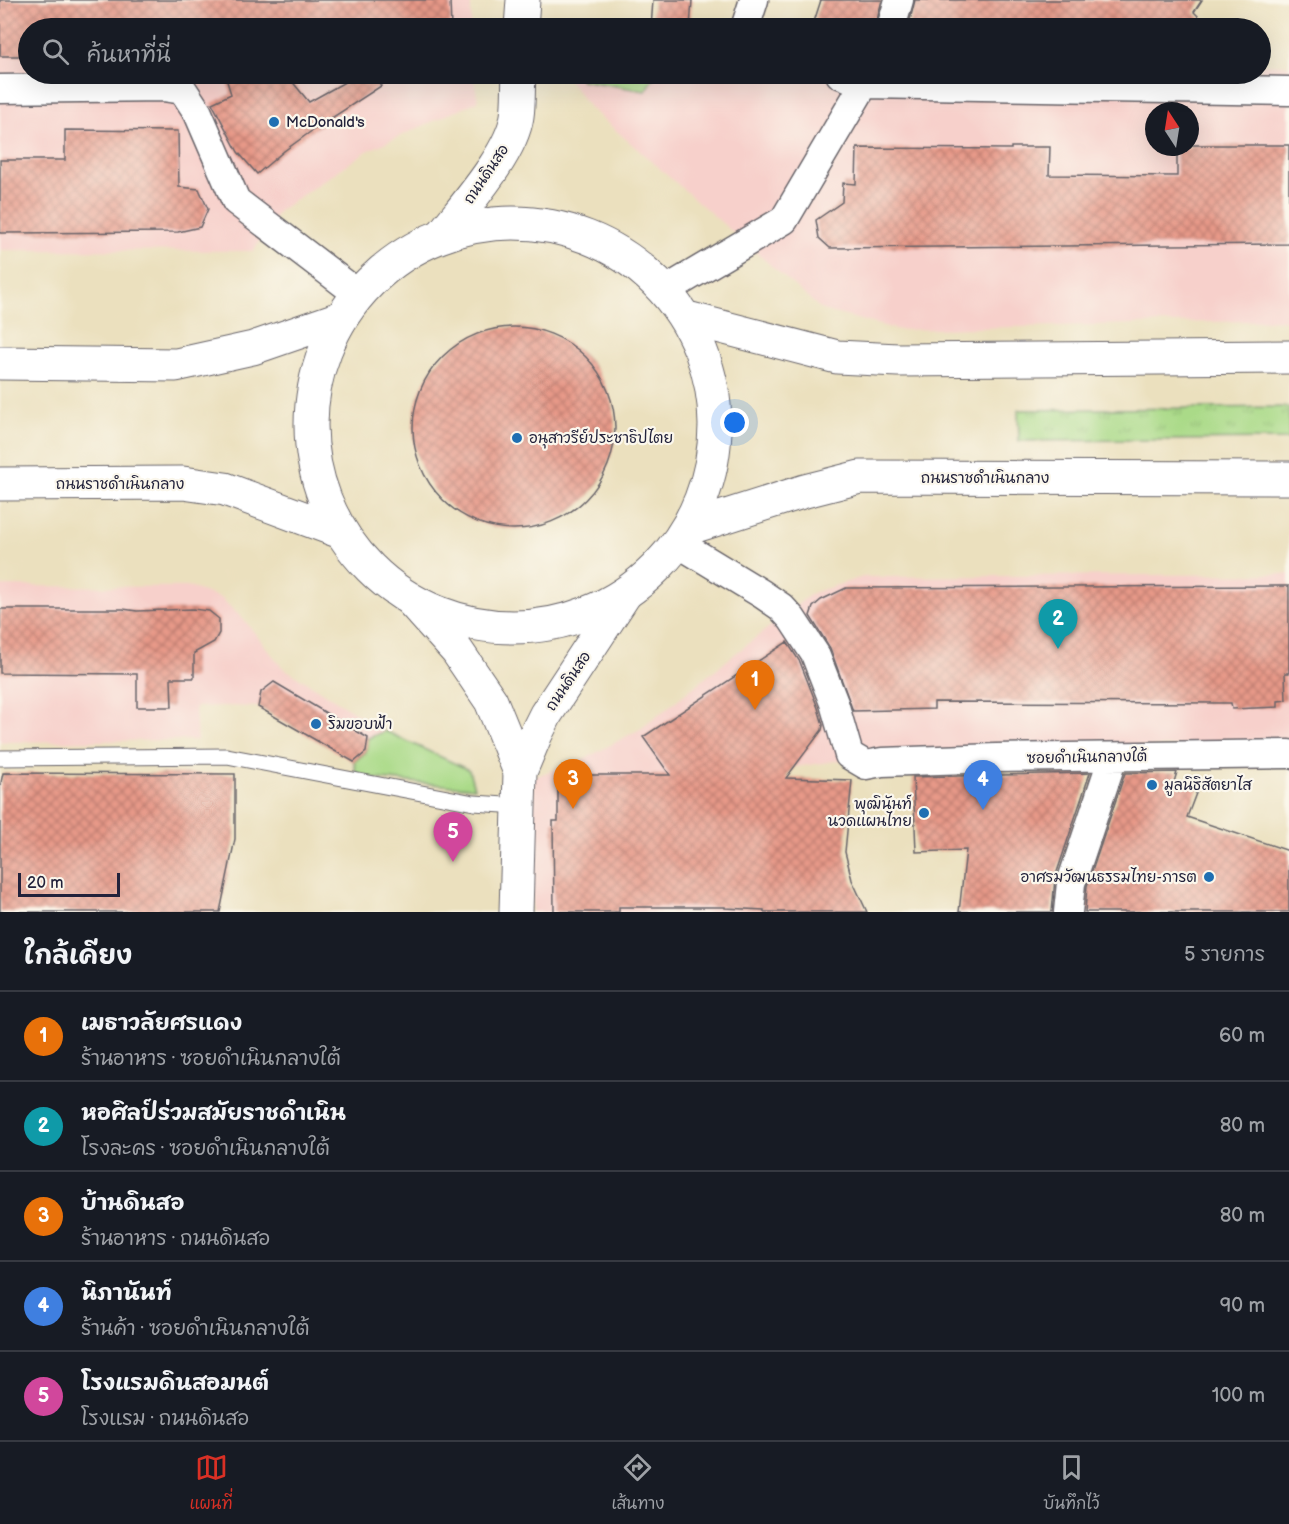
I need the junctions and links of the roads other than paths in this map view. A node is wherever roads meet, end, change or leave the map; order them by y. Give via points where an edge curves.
1 (523, 0) edge
2 (754, 0) edge
3 (899, 0) edge
4 (522, 18) edge
5 (748, 18) edge
6 (894, 18) edge
7 (519, 84) edge
8 (854, 84) edge
9 (1074, 84) edge
10 (0, 89) edge
11 (1289, 91) edge
12 (443, 234) junction
13 (666, 290) junction
14 (349, 306) junction
15 (687, 318) junction
16 (1289, 357) edge
17 (0, 363) edge
18 (1289, 478) edge
19 (0, 483) edge
20 (341, 532) junction
21 (684, 536) junction
22 (625, 594) junction
23 (411, 600) junction
24 (1289, 754) edge
25 (1113, 757) junction
26 (0, 758) edge
27 (520, 772) junction
28 (519, 806) junction
29 (516, 912) edge
30 (1068, 912) edge

1 - 4 main road
2 - 5 street
3 - 6 street
7 - 12 main road, ถนนดินสอ via 517,118 506,149
8 - 13 street via 784,220
9 - 11 street
10 - 14 street via 183,90 198,113 236,201
12 - 13 main road via 510,222 578,232 628,257
12 - 14 main road via 399,258
13 - 15 main road
14 - 17 main road via 253,348 176,365
14 - 20 main road via 324,350 313,389 311,448 322,493
15 - 16 main road via 857,359
15 - 21 main road via 711,375 714,414 712,472
18 - 21 main road, ถนนราชดำเนินกลาง via 860,477 805,491
19 - 20 main road, ถนนราชดำเนินกลาง via 183,483 225,489
20 - 23 main road via 371,569
21 - 22 main road via 654,571
21 - 25 street, ซอยดำเนินกลางใต้ via 781,607 792,620 815,654 849,754 866,765
22 - 23 main road via 561,621 500,627 453,618
22 - 27 main road, ถนนดินสอ via 546,714
23 - 27 main road, ถนนดินสอ via 457,651 491,701
24 - 25 street, ซอยดำเนินกลางใต้
25 - 30 street via 1071,883
26 - 28 lane via 226,756 474,803
27 - 28 main road, ถนนดินสอ
28 - 29 main road, ถนนดินสอ

